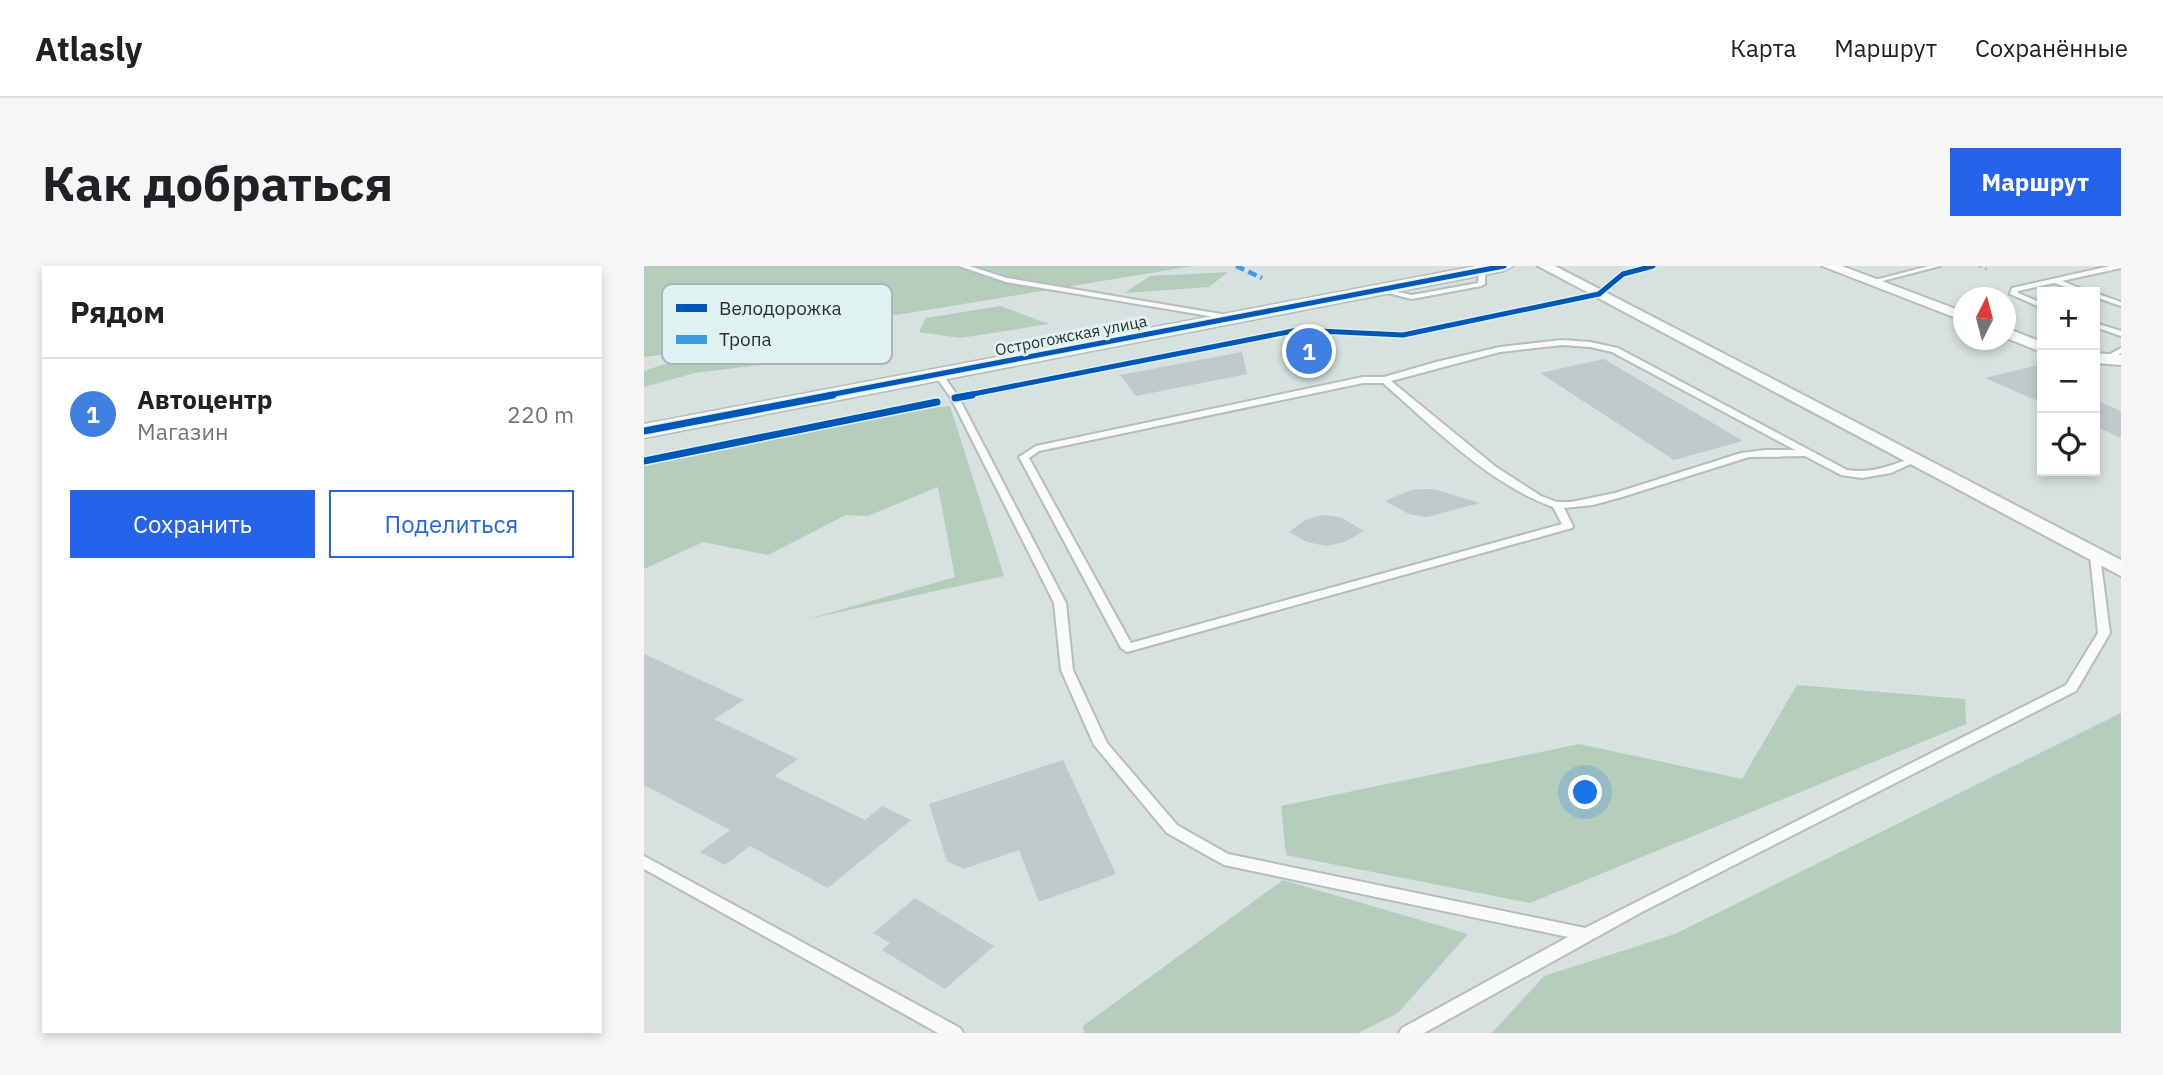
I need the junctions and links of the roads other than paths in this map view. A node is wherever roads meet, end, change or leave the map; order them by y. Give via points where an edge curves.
1 (962, 266) edge
2 (1504, 266) edge
3 (1545, 266) edge
4 (1829, 266) edge
5 (1937, 266) edge
6 (2119, 266) edge
7 (2054, 281) junction
8 (1871, 282) junction
9 (2072, 287) edge
10 (2100, 297) edge
11 (2037, 304) edge
12 (2121, 304) edge
13 (1953, 313) edge
14 (1233, 318) junction
15 (2100, 327) edge
16 (2121, 334) edge
17 (2016, 337) edge
18 (2037, 345) edge
19 (938, 374) junction
20 (1385, 380) junction
21 (644, 431) edge
22 (1805, 453) junction
23 (1912, 461) junction
24 (1558, 505) junction
25 (2095, 556) junction
26 (2121, 569) edge
27 (644, 862) edge
28 (1587, 935) junction
29 (954, 1033) edge
30 (1408, 1033) edge

1 - 14 lane via 1006,280
2 - 14 street, Острогожская улица
3 - 23 street
4 - 8 street
5 - 8 lane
6 - 7 lane
7 - 9 lane
7 - 11 lane via 2015,290 2014,294
8 - 13 street
10 - 12 lane
14 - 19 street, Острогожская улица
15 - 16 lane
17 - 18 street
19 - 21 street, Острогожская улица
19 - 28 lane via 955,398 1060,603 1067,670 1101,745 1172,829 1224,859
20 - 22 lane via 1538,344 1602,345
20 - 24 lane via 1517,485
20 - 24 lane via 1363,380 1050,446 1024,457 1127,648 1568,526
22 - 23 lane via 1844,473 1861,476
22 - 24 lane via 1744,455 1599,499
23 - 25 street
25 - 26 street
25 - 28 lane via 2104,633 2071,688
27 - 29 lane
28 - 30 lane

